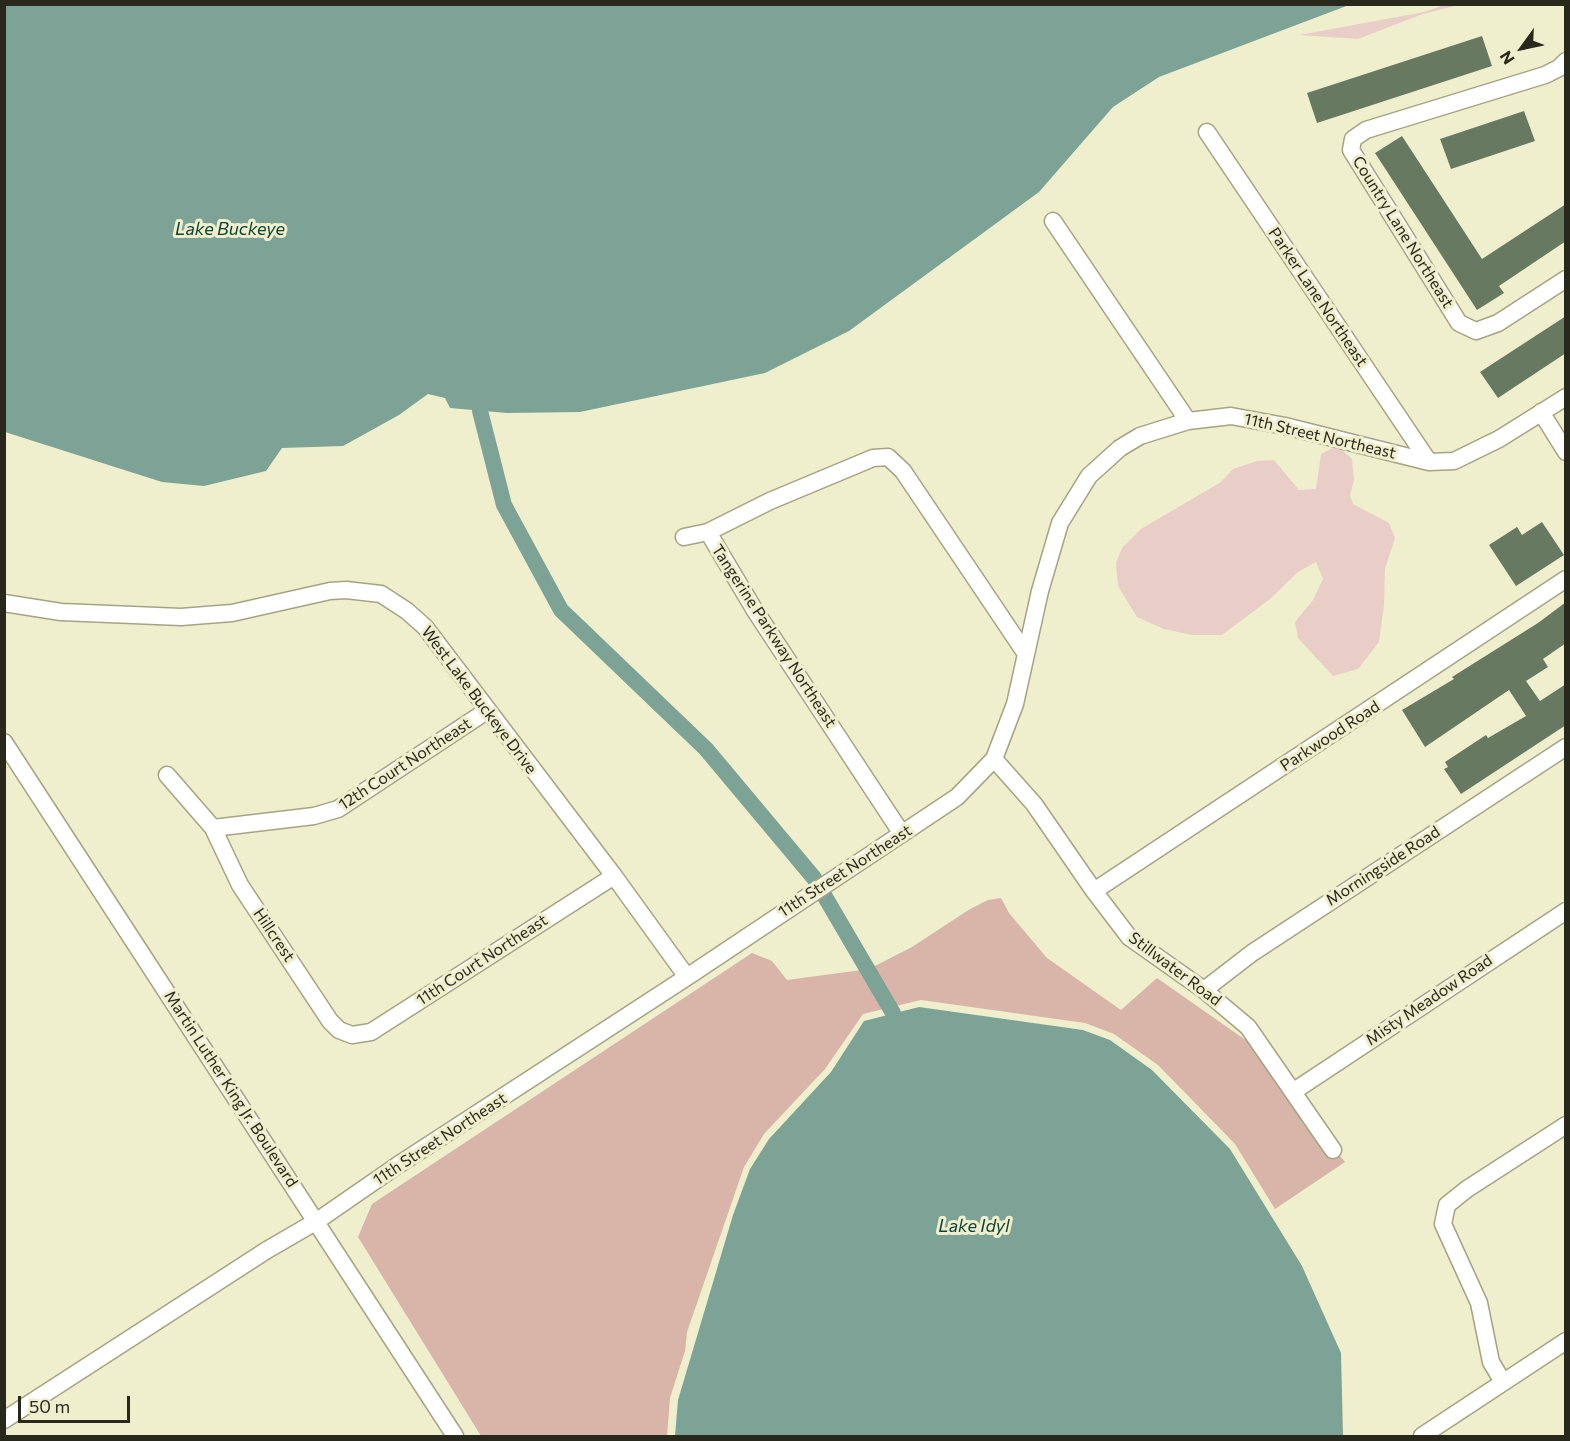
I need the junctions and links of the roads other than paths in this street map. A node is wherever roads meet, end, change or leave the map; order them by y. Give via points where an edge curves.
1 (1566, 61) edge
2 (1207, 132) dead end
3 (1053, 221) dead end
4 (1566, 279) edge
5 (1566, 397) edge
6 (1541, 412) junction
7 (1188, 421) junction
8 (1566, 452) edge
9 (1429, 462) junction
10 (708, 532) junction
11 (684, 537) dead end
12 (1566, 579) edge
13 (4, 603) edge
14 (1026, 654) junction
15 (488, 710) junction
16 (4, 742) edge
17 (1566, 747) edge
18 (994, 759) junction
19 (168, 775) dead end
20 (213, 828) junction
21 (902, 834) junction
22 (614, 876) junction
23 (1094, 891) junction
24 (1566, 910) edge
25 (687, 977) junction
26 (1204, 990) junction
27 (346, 1033) joint
28 (1294, 1091) junction
29 (1566, 1125) edge
30 (1334, 1150) dead end
31 (317, 1221) junction
32 (1566, 1341) edge
33 (1503, 1382) junction
34 (4, 1420) edge
35 (456, 1437) edge
36 (1422, 1437) edge

1 - 4 street, Country Lane Northeast via 1545,75 1366,130 1353,139 1351,150 1459,323 1476,331 1498,323
2 - 9 street, Parker Lane Northeast
3 - 7 street
5 - 6 street, 11th Street Northeast
6 - 8 street
6 - 9 street, 11th Street Northeast via 1472,454
7 - 9 street, 11th Street Northeast via 1231,416
7 - 14 street, 11th Street Northeast via 1140,436 1120,448 1078,490 1054,536
10 - 11 street
10 - 14 street, Tangerine Parkway Northeast via 873,458 888,457 903,471
10 - 21 street, Tangerine Parkway Northeast
12 - 23 street, Parkwood Road
13 - 15 street, West Lake Buckeye Drive via 61,612 182,617 232,613 330,591 381,594 425,627
14 - 18 street, 11th Street Northeast via 1015,704
15 - 20 street, 12th Court Northeast via 338,809 314,816
15 - 22 street, West Lake Buckeye Drive
16 - 31 street, Martin Luther King Jr. Boulevard
17 - 26 street, Morningside Road via 1252,952
18 - 21 street, 11th Street Northeast via 957,797
18 - 23 street, Stillwater Road via 1034,804
19 - 20 street, Hillcrest
20 - 27 street, Hillcrest via 240,885 330,1021
21 - 25 street, 11th Street Northeast
22 - 25 street, West Lake Buckeye Drive
22 - 27 street, 11th Court Northeast via 371,1032
23 - 26 street, Stillwater Road via 1129,937
24 - 28 street, Misty Meadow Road
25 - 31 street, 11th Street Northeast
26 - 28 street, Stillwater Road via 1248,1027
28 - 30 street, Stillwater Road
29 - 33 street via 1447,1205 1443,1224 1479,1303 1491,1362
31 - 34 street, 11th Street Northeast
31 - 35 street, Martin Luther King Jr. Boulevard
32 - 33 street
33 - 36 street

